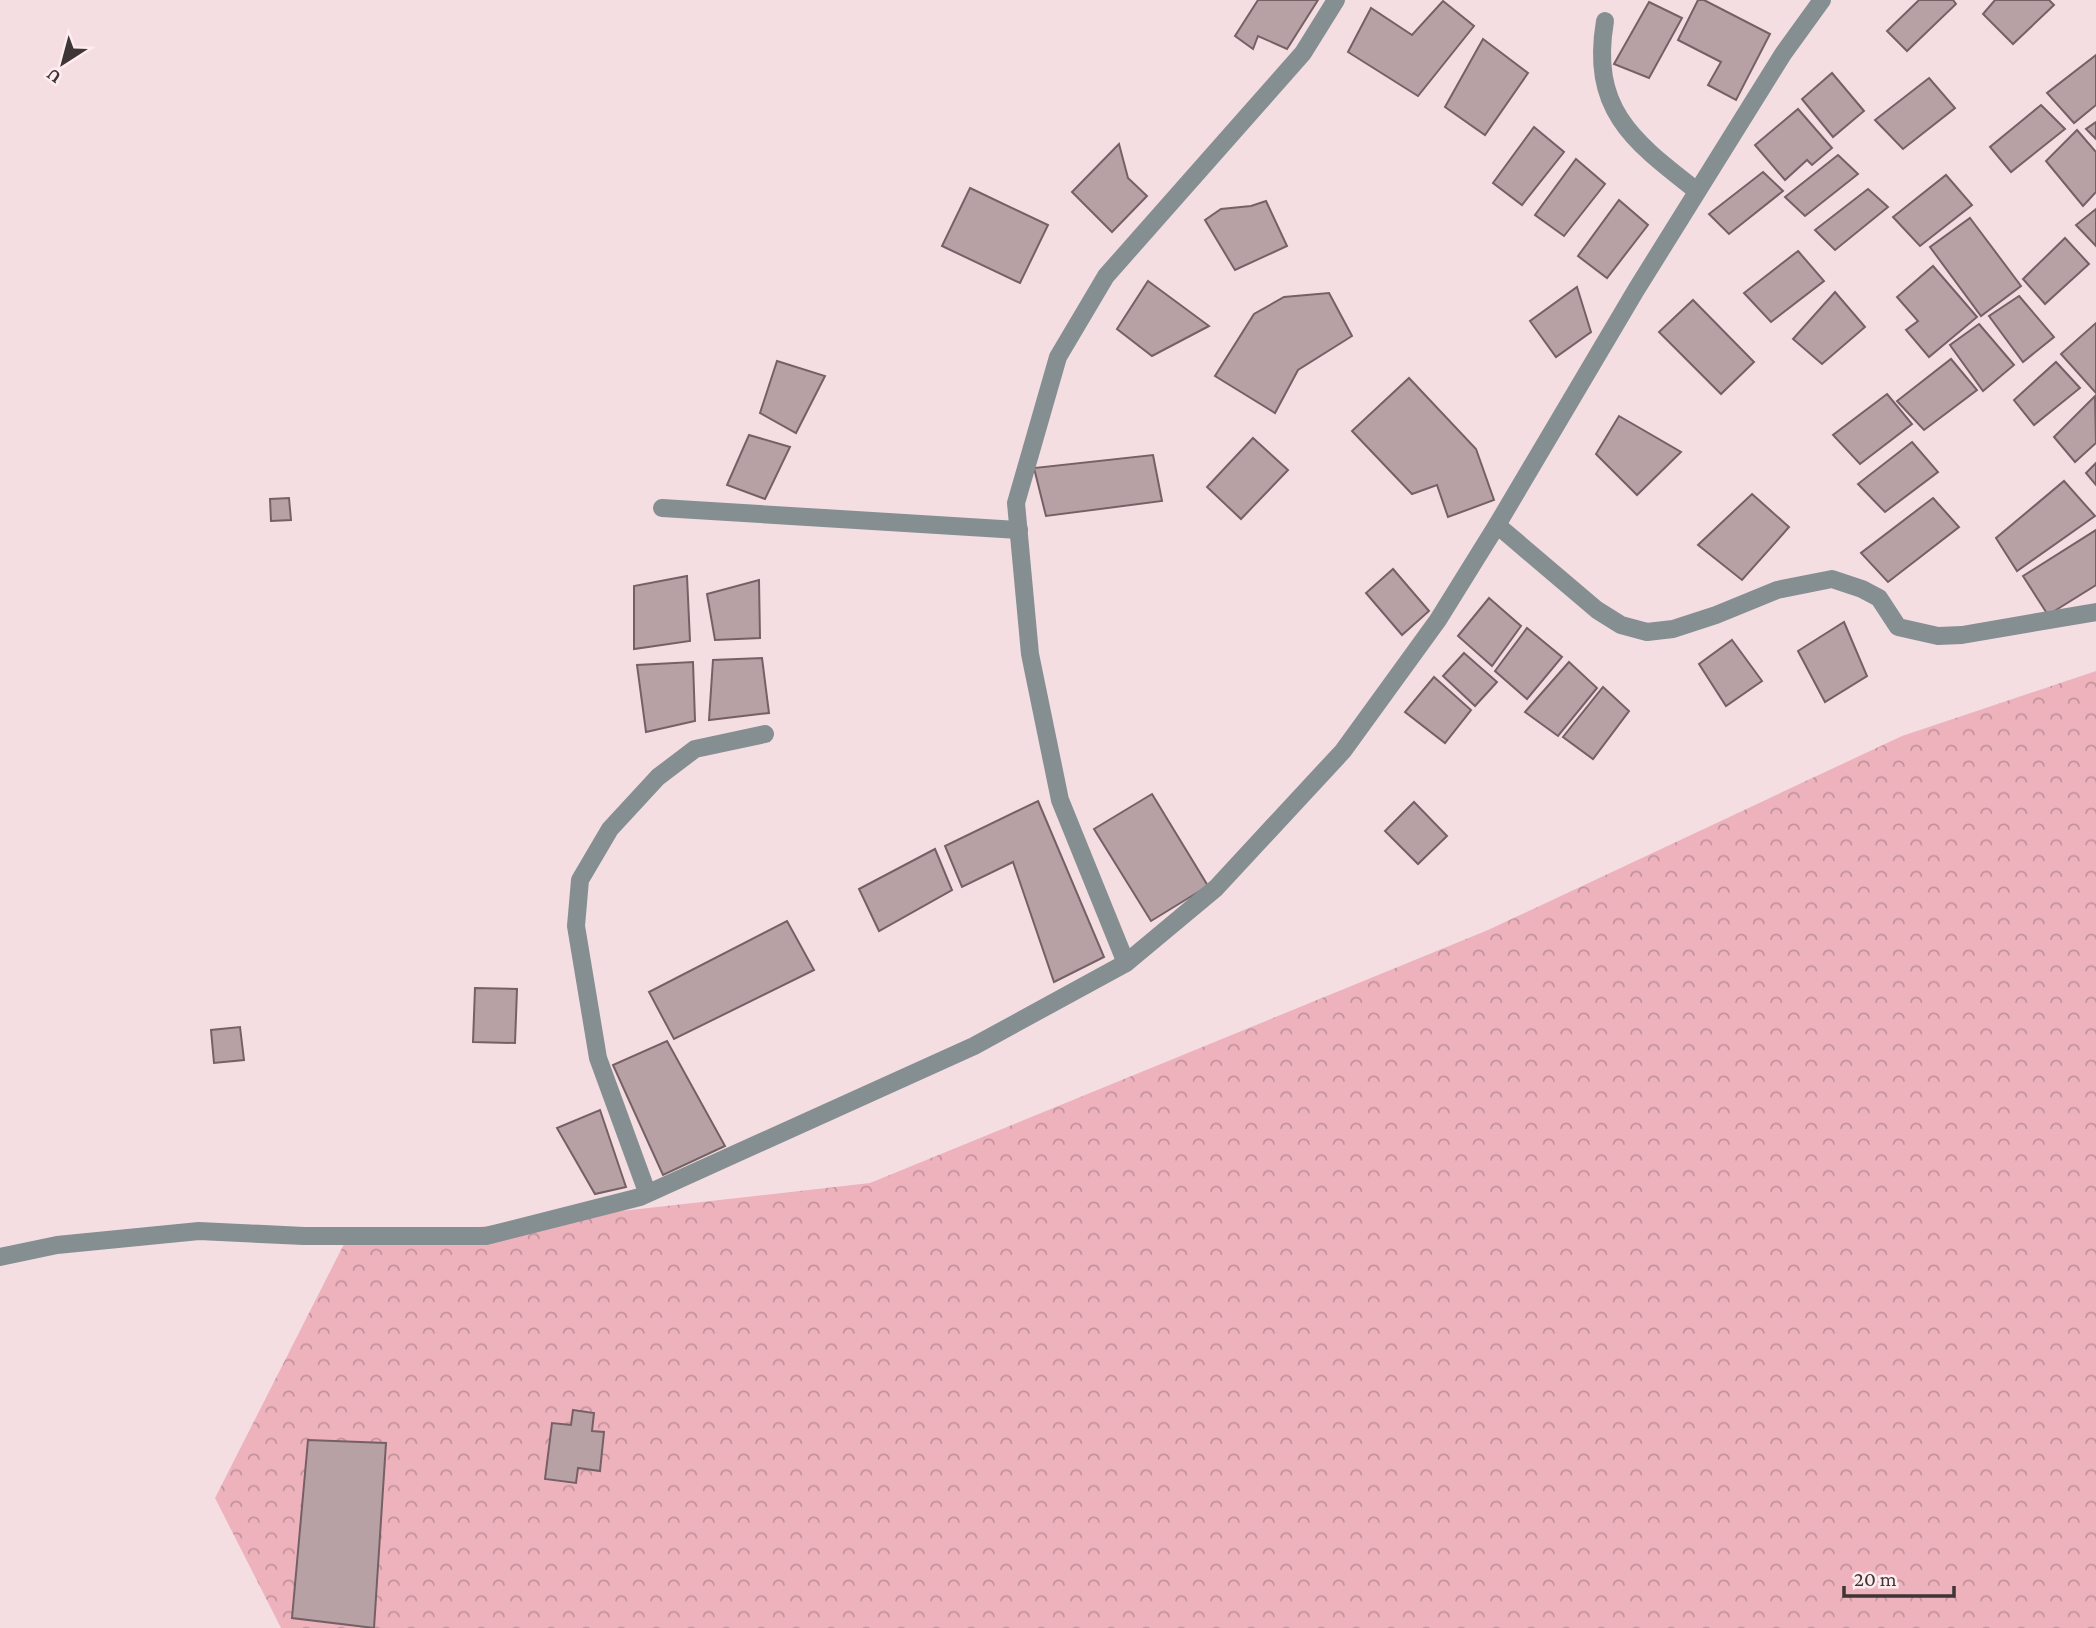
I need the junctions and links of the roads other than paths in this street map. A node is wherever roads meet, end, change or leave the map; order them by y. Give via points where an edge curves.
1 (1336, 0) edge
2 (1822, 0) edge
3 (1605, 21) dead end
4 (1698, 191) junction
5 (662, 508) dead end
6 (1497, 525) junction
7 (1019, 530) junction
8 (2096, 612) edge
9 (765, 734) dead end
10 (1126, 963) junction
11 (647, 1192) junction
12 (0, 1257) edge

1 - 7 street via 1303,53 1107,276 1086,310 1058,357 1016,503
2 - 4 street
3 - 4 street via 1600,46 1608,100 1634,136
4 - 6 street
5 - 7 street
6 - 8 street via 1597,610 1621,625 1647,632 1673,629 1777,590 1832,579 1880,598 1898,627 1938,636
6 - 10 street via 1438,620 1343,751 1216,888
7 - 10 street via 1030,654 1060,800
9 - 11 street via 695,749 658,777 610,829 580,880 576,926 598,1058
10 - 11 street via 974,1046
11 - 12 street via 486,1236 199,1231 57,1245

